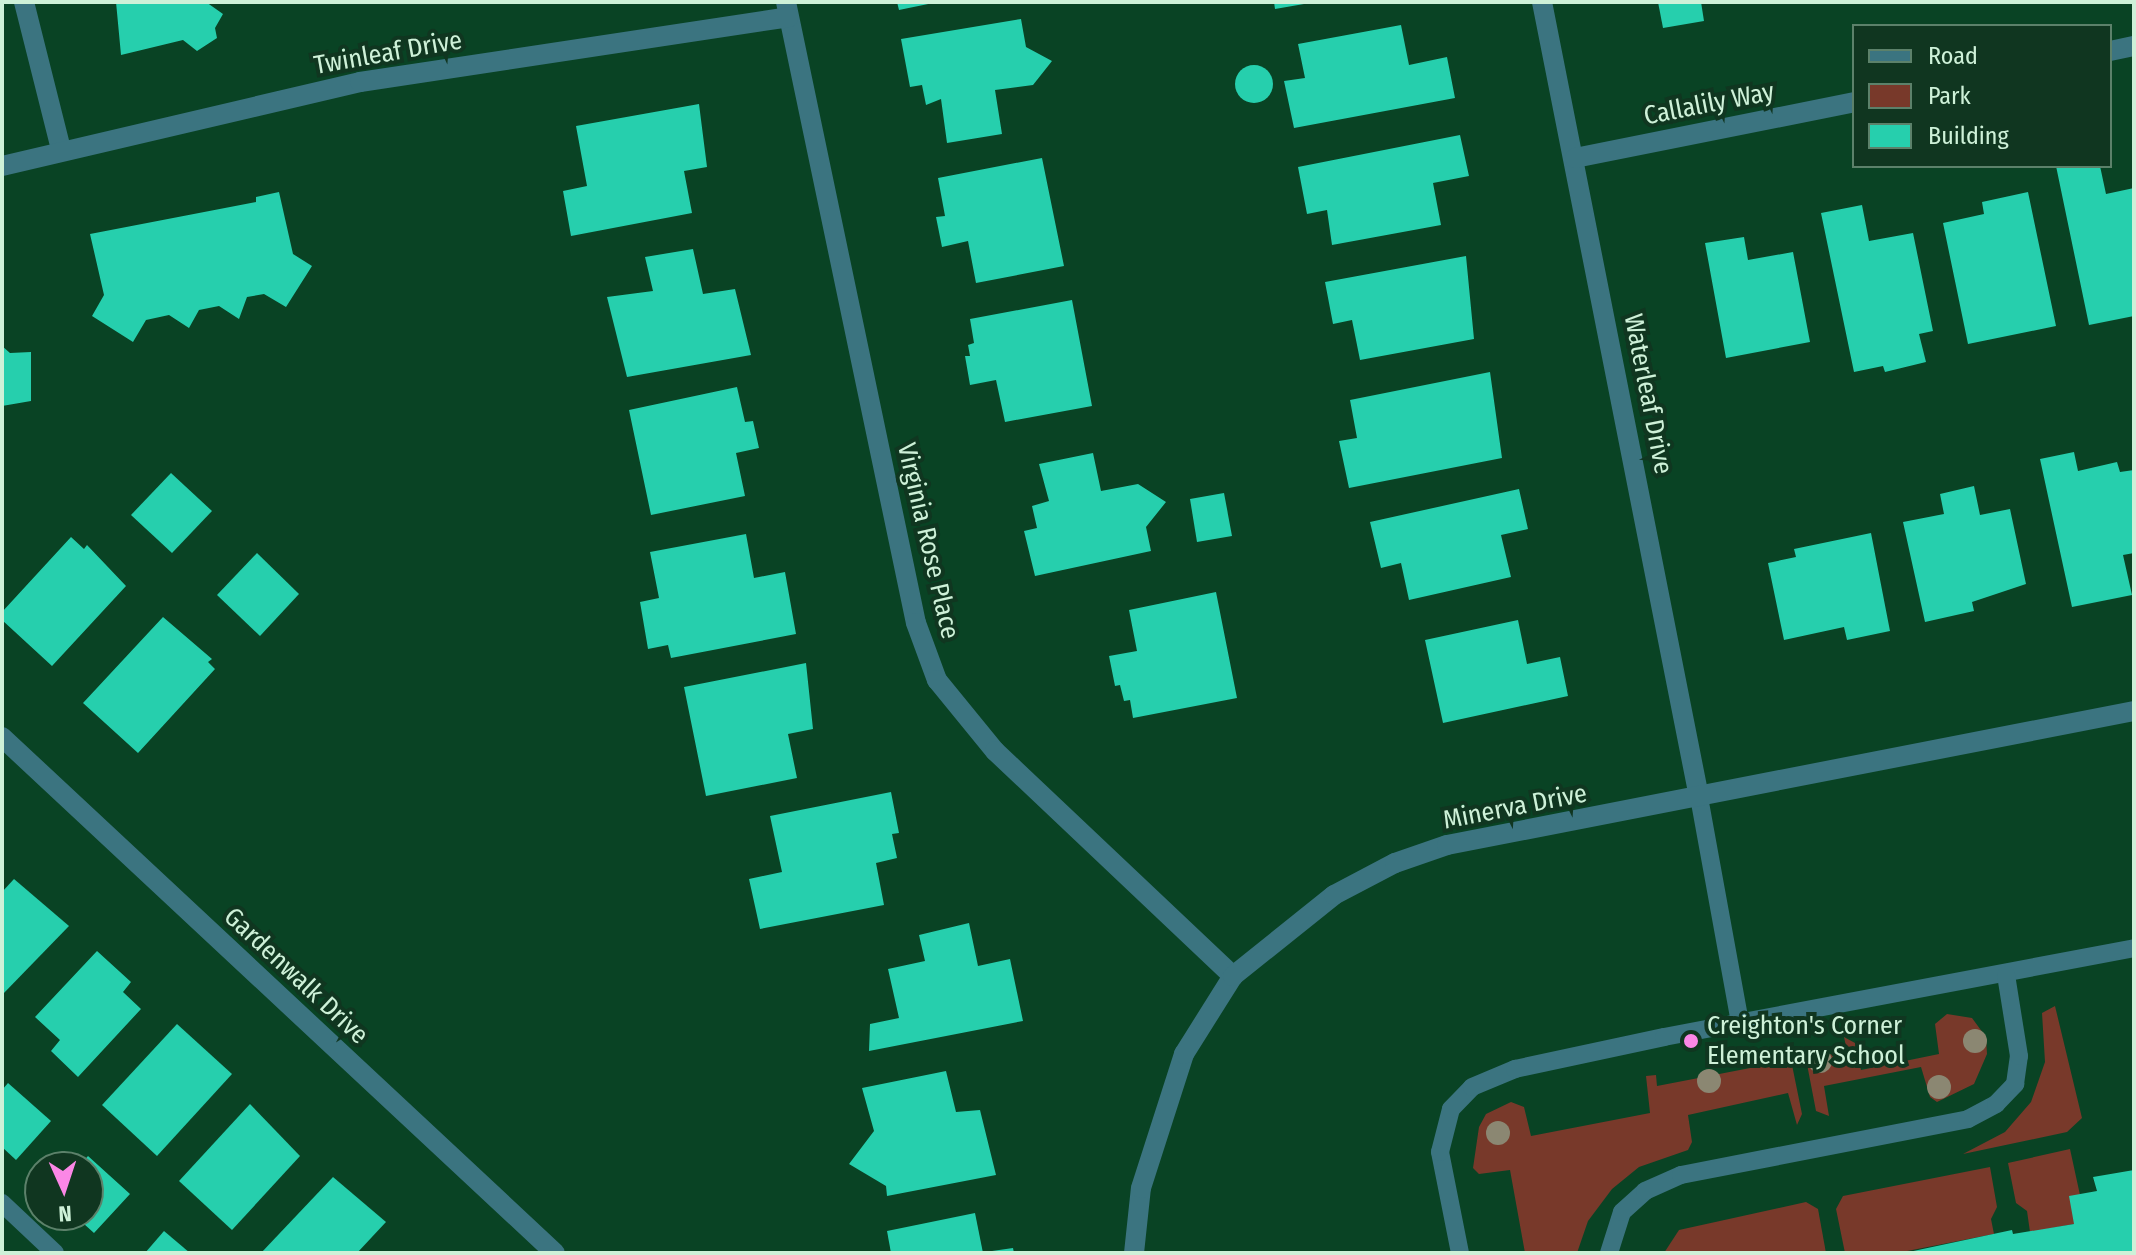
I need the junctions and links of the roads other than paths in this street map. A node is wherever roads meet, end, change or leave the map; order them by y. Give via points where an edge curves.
1 (24, 2) edge
2 (1542, 2) edge
3 (787, 9) edge
4 (2134, 46) edge
5 (2112, 51) edge
6 (1852, 102) edge
7 (61, 149) junction
8 (1575, 158) junction
9 (2, 166) edge
10 (2134, 711) edge
11 (2, 737) edge
12 (1699, 797) junction
13 (2134, 948) edge
14 (2006, 975) junction
15 (1233, 976) junction
16 (1740, 1023) junction
17 (2, 1203) edge
18 (55, 1253) edge
19 (555, 1253) edge
20 (1134, 1253) edge
21 (1460, 1253) edge
22 (1609, 1253) edge

1 - 7 street
2 - 8 street, Waterleaf Drive
3 - 7 street, Twinleaf Drive via 360,82
3 - 15 street, Virginia Rose Place via 916,623 937,680 995,751
4 - 5 street
6 - 8 street, Callalily Way
7 - 9 street, Twinleaf Drive
8 - 12 street, Waterleaf Drive
10 - 12 street, Minerva Drive
11 - 19 street, Gardenwalk Drive
12 - 15 street, Minerva Drive via 1447,845 1395,863 1334,895
12 - 16 lane
13 - 14 lane
14 - 16 lane
14 - 22 lane via 2019,1056 2015,1084 1996,1104 1968,1119 1681,1175 1645,1191 1622,1212
15 - 20 street, Minerva Drive via 1184,1054 1162,1113 1141,1188
16 - 21 lane via 1515,1069 1472,1087 1451,1109 1440,1152
17 - 18 lane

